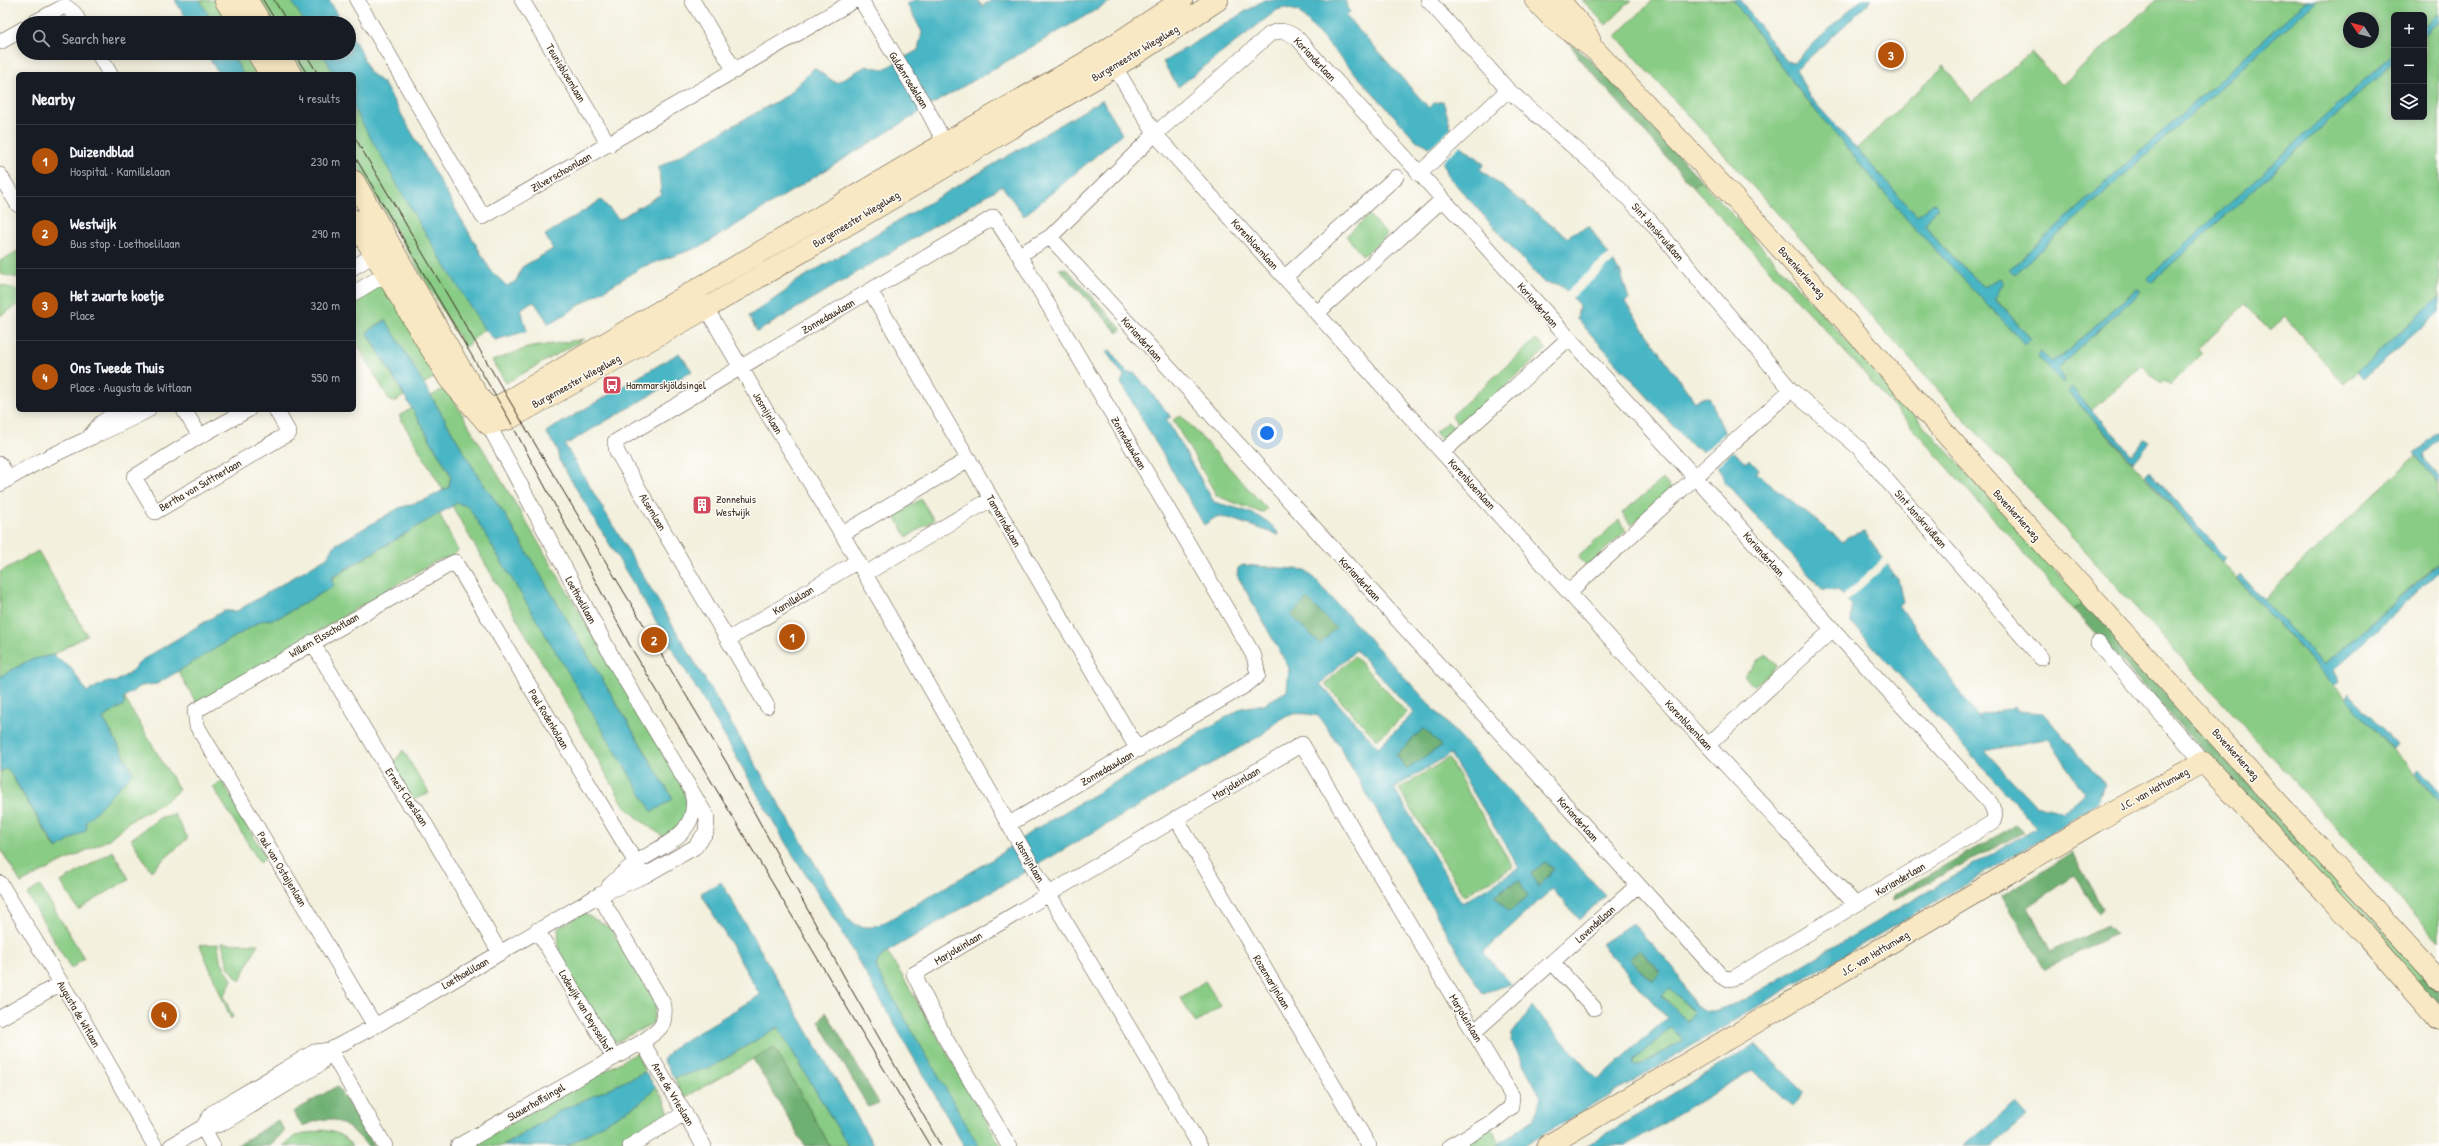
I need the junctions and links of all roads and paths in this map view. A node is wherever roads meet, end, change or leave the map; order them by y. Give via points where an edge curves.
1 (225, 0) edge
2 (247, 0) edge
3 (358, 0) edge
4 (522, 0) edge
5 (692, 0) edge
6 (855, 0) edge
7 (862, 0) edge
8 (1182, 0) edge
9 (1218, 0) edge
10 (1428, 0) edge
11 (1535, 0) edge
12 (1559, 0) edge
13 (46, 16) edge
14 (76, 16) edge
15 (235, 16) edge
16 (257, 16) edge
17 (1156, 31) junction
18 (16, 33) edge
19 (0, 42) edge
20 (1595, 50) junction
21 (1110, 59) junction
22 (102, 60) edge
23 (261, 60) edge
24 (282, 60) edge
25 (735, 71) junction
26 (109, 72) edge
27 (269, 72) edge
28 (290, 72) edge
29 (1508, 90) junction
30 (1156, 134) junction
31 (609, 145) junction
32 (949, 152) junction
33 (1419, 174) junction
34 (0, 175) edge
35 (1396, 177) dead end
36 (356, 187) edge
37 (1442, 199) junction
38 (16, 202) edge
39 (356, 222) edge
40 (1050, 238) junction
41 (382, 249) junction
42 (1019, 255) junction
43 (356, 266) edge
44 (394, 269) junction
45 (1285, 277) junction
46 (696, 290) junction
47 (356, 292) edge
48 (871, 292) junction
49 (707, 308) junction
50 (1317, 313) junction
51 (1568, 339) junction
52 (741, 368) junction
53 (1791, 390) junction
54 (117, 412) edge
55 (144, 412) edge
56 (185, 412) edge
57 (244, 412) edge
58 (277, 412) edge
59 (490, 417) junction
60 (90, 436) junction
61 (200, 436) junction
62 (1443, 452) junction
63 (969, 459) junction
64 (0, 464) edge
65 (1696, 478) junction
66 (4, 481) edge
67 (991, 499) junction
68 (842, 534) junction
69 (455, 562) joint
70 (861, 567) junction
71 (1569, 592) junction
72 (1833, 629) junction
73 (729, 639) junction
74 (312, 642) junction
75 (2098, 643) dead end
76 (2041, 658) dead end
77 (767, 706) dead end
78 (195, 711) joint
79 (1708, 745) junction
80 (1138, 750) junction
81 (2203, 762) junction
82 (690, 786) junction
83 (1176, 818) junction
84 (1012, 830) junction
85 (636, 862) junction
86 (644, 876) junction
87 (0, 883) edge
88 (1637, 886) junction
89 (1048, 893) junction
90 (599, 894) junction
91 (1855, 904) junction
92 (537, 930) junction
93 (500, 953) junction
94 (1552, 962) junction
95 (2439, 980) edge
96 (61, 983) junction
97 (1594, 1008) dead end
98 (0, 1018) edge
99 (2439, 1020) edge
100 (375, 1026) junction
101 (1474, 1032) junction
102 (642, 1042) junction
103 (330, 1050) junction
104 (614, 1058) junction
105 (685, 1113) junction
106 (202, 1127) junction
107 (155, 1146) edge
108 (171, 1146) edge
109 (213, 1146) edge
110 (385, 1146) edge
111 (458, 1146) edge
112 (630, 1146) edge
113 (704, 1146) edge
114 (1009, 1146) edge
115 (1200, 1146) edge
116 (1369, 1146) edge
117 (1450, 1146) edge
118 (1547, 1146) edge

1 - 15 street
2 - 16 street
3 - 31 street, Zilverschoonlaan via 483,217
4 - 31 street, Teunisbloemlaan
5 - 25 street
6 - 25 street, Zilverschoonlaan
7 - 32 street, Guldenroedelaan via 892,54 928,110
8 - 17 street, Burgemeester Wiegelweg
9 - 17 street, Burgemeester Wiegelweg
10 - 29 street, Sint Janskruidlaan
11 - 20 street, Bovenkerkerweg via 1552,18
12 - 20 street, Bovenkerkerweg via 1583,27
13 - 14 street via 65,6
17 - 21 street, Burgemeester Wiegelweg
18 - 19 street
20 - 95 street, Bovenkerkerweg via 1766,232 2049,550
21 - 30 street, Korenbloemlaan
21 - 32 street, Burgemeester Wiegelweg
22 - 26 street
23 - 27 street
24 - 28 street
25 - 31 street, Zilverschoonlaan
29 - 33 street
29 - 53 street, Sint Janskruidlaan via 1599,169 1651,222
30 - 33 street, Korianderlaan via 1270,34 1278,30 1287,31
30 - 40 street, Korianderlaan
30 - 45 street, Korenbloemlaan
32 - 46 street, Burgemeester Wiegelweg
32 - 49 street, Burgemeester Wiegelweg
33 - 37 street, Korianderlaan
34 - 38 street
35 - 45 street
36 - 41 street
37 - 50 street
37 - 51 street, Korianderlaan
39 - 41 street
40 - 42 street, Korianderlaan
40 - 88 street, Korianderlaan
41 - 43 street
41 - 44 street
42 - 48 street, Zonnedauwlaan via 994,217
42 - 80 street, Zonnedauwlaan via 1254,656 1257,668 1258,675 1246,685
44 - 47 street
44 - 59 street
45 - 50 street, Korenbloemlaan
46 - 49 street, Jasmijnlaan
46 - 59 street, Burgemeester Wiegelweg
48 - 52 street, Zonnedauwlaan
48 - 63 street, Tamarindelaan
49 - 52 street, Jasmijnlaan
49 - 59 street, Burgemeester Wiegelweg via 509,419
50 - 62 street, Korenbloemlaan
51 - 62 street
51 - 65 street, Korianderlaan
52 - 68 street, Jasmijnlaan
52 - 73 street, Alsemlaan via 615,442 617,452
53 - 65 street
53 - 76 street, Sint Janskruidlaan via 1858,447
54 - 60 street via 101,423
55 - 60 street via 107,432
56 - 61 street
57 - 61 street, Bertha von Suttnerlaan
58 - 61 street, Bertha von Suttnerlaan via 289,433 155,512 134,477
59 - 82 street, Loethoelilaan via 614,660
60 - 66 street
62 - 71 street, Korenbloemlaan
63 - 67 street, Tamarindelaan
63 - 68 street
64 - 66 street
65 - 71 street
65 - 72 street, Korianderlaan
67 - 70 street
67 - 80 street, Tamarindelaan
68 - 70 street, Jasmijnlaan
69 - 74 street, Willem Elsschotlaan
69 - 85 street, Paul Rodenkolaan
70 - 73 street, Kamillelaan
70 - 84 street, Jasmijnlaan
71 - 79 street, Korenbloemlaan
72 - 79 street
72 - 91 street, Korianderlaan via 1991,804 1996,815 1988,827
73 - 77 street, Alsemlaan
74 - 78 street, Willem Elsschotlaan
74 - 93 street, Ernest Claeslaan via 409,804 417,810
75 - 81 street
78 - 100 street, Paul van Ostaijenlaan via 196,726
79 - 91 street, Korenbloemlaan
80 - 84 street, Zonnedauwlaan
81 - 99 street via 2368,938
81 - 118 street, J.C. van Hattumweg via 2095,822
82 - 85 street, Loethoelilaan via 695,806 687,828
82 - 86 street, Loethoelilaan via 707,817 706,832 695,847
83 - 89 street, Marjoleinlaan
83 - 101 street, Marjoleinlaan via 1302,744
83 - 116 street, Rozemarijnlaan
84 - 89 street, Jasmijnlaan
85 - 86 street, Paul Rodenkolaan
85 - 90 street, Loethoelilaan
86 - 90 street, Loethoelilaan
87 - 96 street, Augusta de Witlaan
88 - 91 street, Korianderlaan via 1716,972 1727,979 1734,978
88 - 94 street, Lavendellaan
89 - 114 street, Marjoleinlaan via 914,974 947,1040
89 - 115 street, Jasmijnlaan
90 - 92 street, Loethoelilaan
90 - 102 street, Lodewijk van Deysselhof via 664,1005 665,1019 661,1028
92 - 93 street, Loethoelilaan
92 - 104 street, Lodewijk van Deysselhof
93 - 100 street, Loethoelilaan
94 - 97 street
94 - 101 street, Lavendellaan
96 - 98 street
96 - 107 street, Augusta de Witlaan
100 - 103 street, Loethoelilaan
101 - 117 street, Marjoleinlaan via 1512,1096 1511,1107 1494,1121
102 - 104 street, Lodewijk van Deysselhof
102 - 105 street, Anne de Vrieslaan
103 - 106 street, Loethoelilaan via 320,1064 221,1124
103 - 110 street
104 - 111 street, Slauerhoffsingel
105 - 112 street
105 - 113 street, Anne de Vrieslaan
106 - 108 street, Loethoelilaan
106 - 109 street

